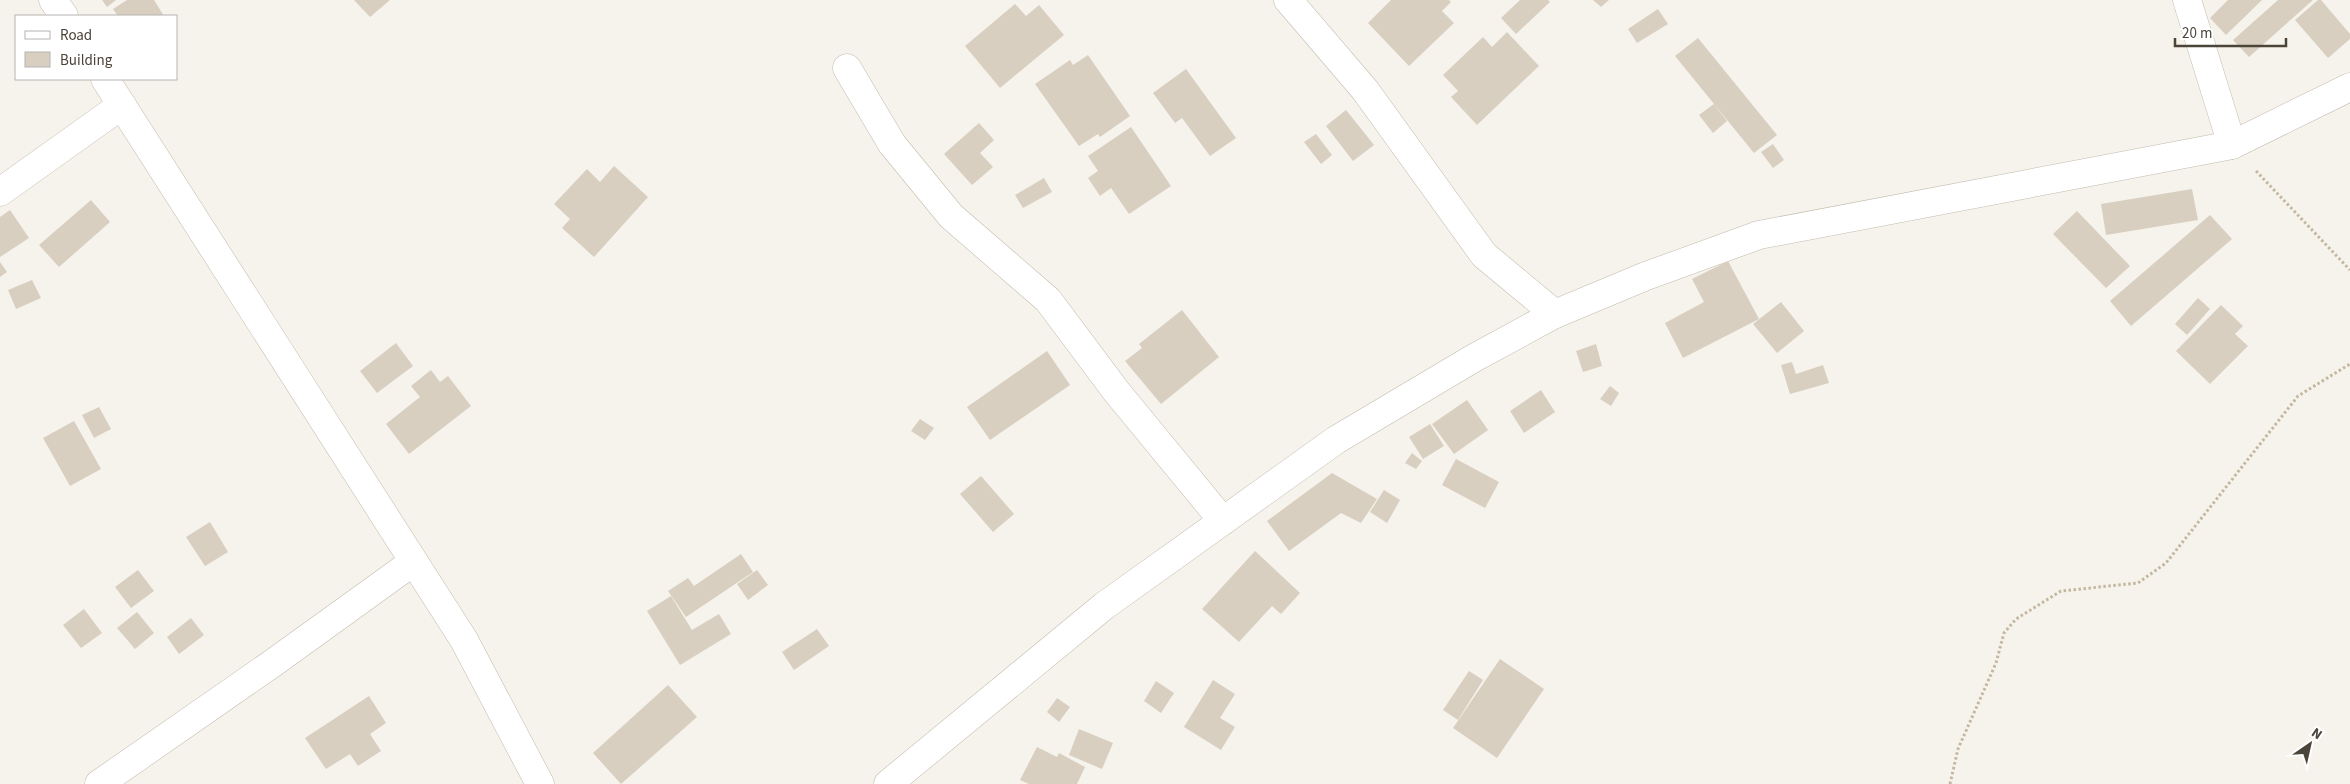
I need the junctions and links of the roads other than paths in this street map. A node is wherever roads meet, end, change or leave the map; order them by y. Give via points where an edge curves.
1 (54, 0) edge
2 (1288, 0) edge
3 (2187, 0) edge
4 (63, 15) edge
5 (847, 68) dead end
6 (106, 80) edge
7 (2350, 86) edge
8 (122, 105) junction
9 (2232, 145) junction
10 (0, 192) edge
11 (1555, 314) junction
12 (1223, 521) junction
13 (413, 562) junction
14 (99, 784) edge
15 (540, 784) edge
16 (888, 784) edge

1 - 4 street
2 - 11 street via 1365,90 1484,255
3 - 9 street
5 - 12 street via 892,144 951,216 1048,300 1116,391
6 - 8 street
7 - 9 street
8 - 10 street
8 - 13 street
9 - 11 street via 1759,235 1646,276
11 - 12 street via 1336,440
12 - 16 street via 1104,606
13 - 14 street
13 - 15 street via 464,640

